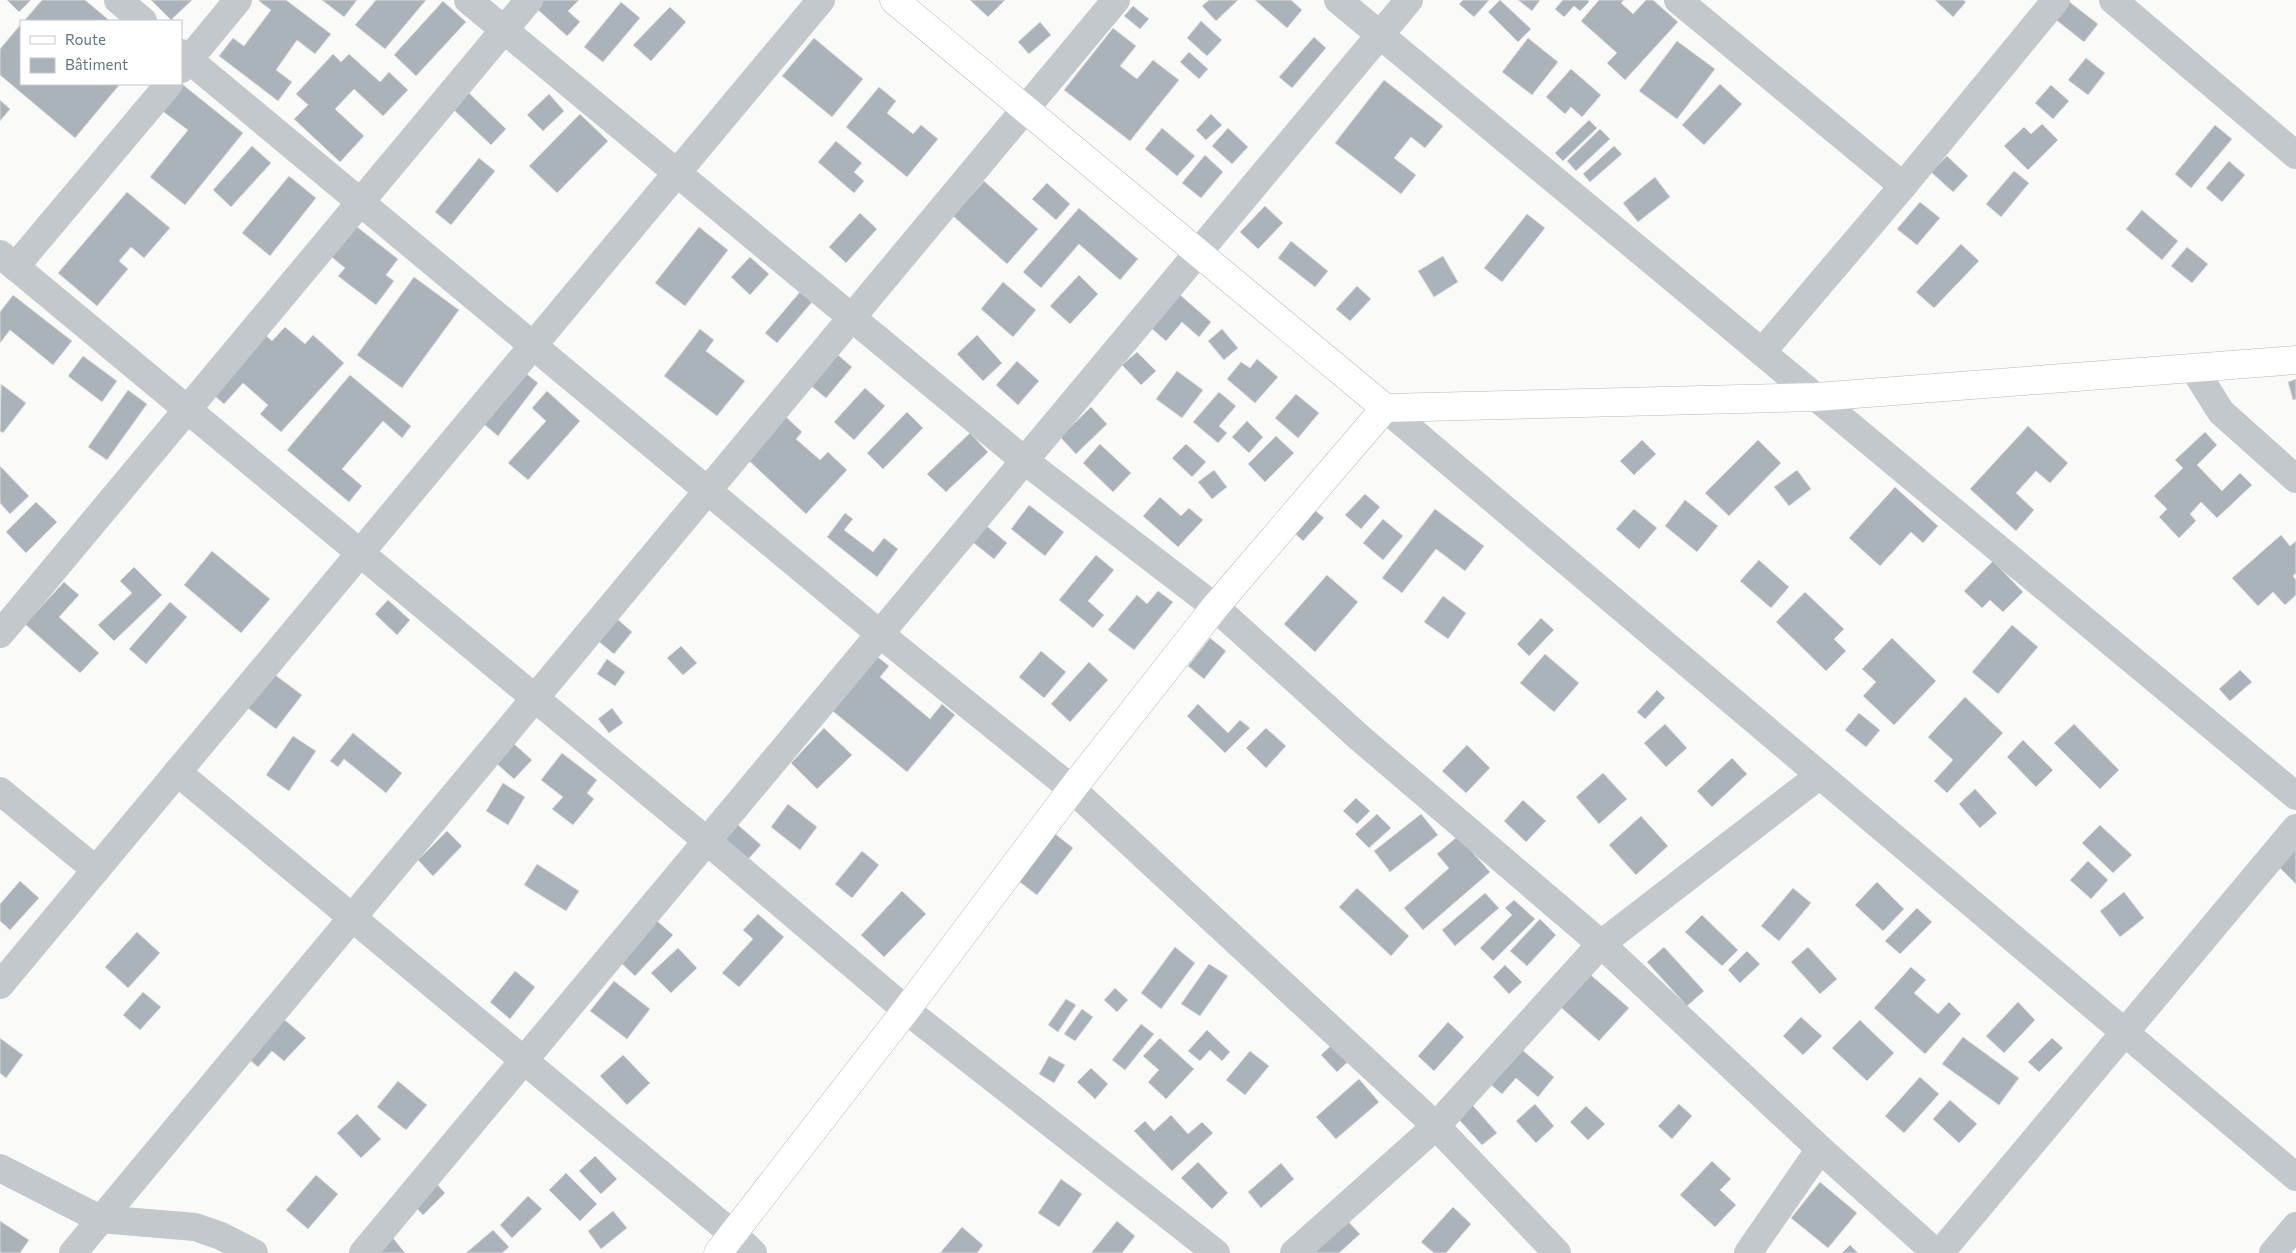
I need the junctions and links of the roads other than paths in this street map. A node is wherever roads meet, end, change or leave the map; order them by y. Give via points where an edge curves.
1 (118, 0) edge
2 (238, 0) edge
3 (468, 0) edge
4 (529, 0) edge
5 (822, 0) edge
6 (894, 0) edge
7 (1116, 0) edge
8 (1338, 0) edge
9 (1409, 0) edge
10 (1678, 0) edge
11 (2056, 0) edge
12 (2113, 0) edge
13 (142, 20) edge
14 (504, 30) junction
15 (1380, 34) junction
16 (184, 60) edge
17 (168, 85) edge
18 (1025, 109) junction
19 (2296, 155) edge
20 (677, 173) junction
21 (1903, 186) junction
22 (360, 202) junction
23 (1198, 253) junction
24 (8, 261) edge
25 (852, 317) junction
26 (533, 345) junction
27 (1762, 352) junction
28 (2296, 360) edge
29 (2194, 369) junction
30 (1816, 397) junction
31 (1385, 408) junction
32 (187, 410) junction
33 (1025, 461) junction
34 (2296, 479) edge
35 (708, 490) junction
36 (360, 553) junction
37 (1215, 607) junction
38 (0, 634) edge
39 (880, 634) junction
40 (534, 698) junction
41 (177, 772) junction
42 (1820, 775) junction
43 (1072, 789) junction
44 (0, 791) edge
45 (2296, 796) edge
46 (2296, 828) edge
47 (707, 841) junction
48 (96, 870) junction
49 (351, 917) junction
50 (1601, 944) junction
51 (0, 984) edge
52 (906, 1010) junction
53 (2125, 1032) junction
54 (524, 1060) junction
55 (1436, 1126) junction
56 (1820, 1149) junction
57 (0, 1168) edge
58 (2296, 1177) edge
59 (100, 1219) junction
60 (2296, 1226) edge
61 (735, 1247) edge
62 (73, 1253) edge
63 (254, 1253) edge
64 (363, 1253) edge
65 (1216, 1253) edge
66 (1294, 1253) edge
67 (1557, 1253) edge
68 (1748, 1253) edge
69 (1936, 1253) edge
70 (1940, 1253) edge
71 (2273, 1253) edge

1 - 13 street
2 - 16 street
3 - 14 street
4 - 14 street
5 - 20 street
6 - 18 main road
7 - 18 street
8 - 15 street
9 - 15 street
10 - 21 street
11 - 21 street
12 - 19 street
14 - 20 street
14 - 22 street
15 - 23 street
15 - 27 street
16 - 22 street
17 - 24 street
18 - 23 main road
18 - 25 street
20 - 25 street
20 - 26 street
21 - 27 street
22 - 26 street
22 - 32 street
23 - 31 main road
23 - 33 street
24 - 32 street
25 - 33 street
25 - 35 street
26 - 35 street
26 - 36 street
27 - 30 street
28 - 29 main road
29 - 30 main road
29 - 34 street via 2221,412
30 - 31 main road
30 - 45 street
31 - 37 main road
31 - 42 street
32 - 36 street
32 - 38 street
33 - 37 street
33 - 39 street
35 - 39 street
35 - 40 street
36 - 40 street
36 - 41 street
37 - 43 main road
37 - 50 street via 1361,739
39 - 43 street
39 - 47 street
40 - 47 street
40 - 49 street
41 - 48 street
41 - 49 street
42 - 50 street
42 - 53 street
43 - 52 main road
43 - 55 street
44 - 48 street
46 - 53 street
47 - 52 street
47 - 54 street
48 - 51 street
49 - 54 street
49 - 59 street
50 - 55 street
50 - 56 street
52 - 61 main road
52 - 65 street
53 - 58 street
53 - 70 street
54 - 61 street
54 - 64 street
55 - 66 street
55 - 67 street
56 - 68 street
56 - 69 street
57 - 59 street
59 - 62 street
59 - 63 street via 196,1227
60 - 71 street

